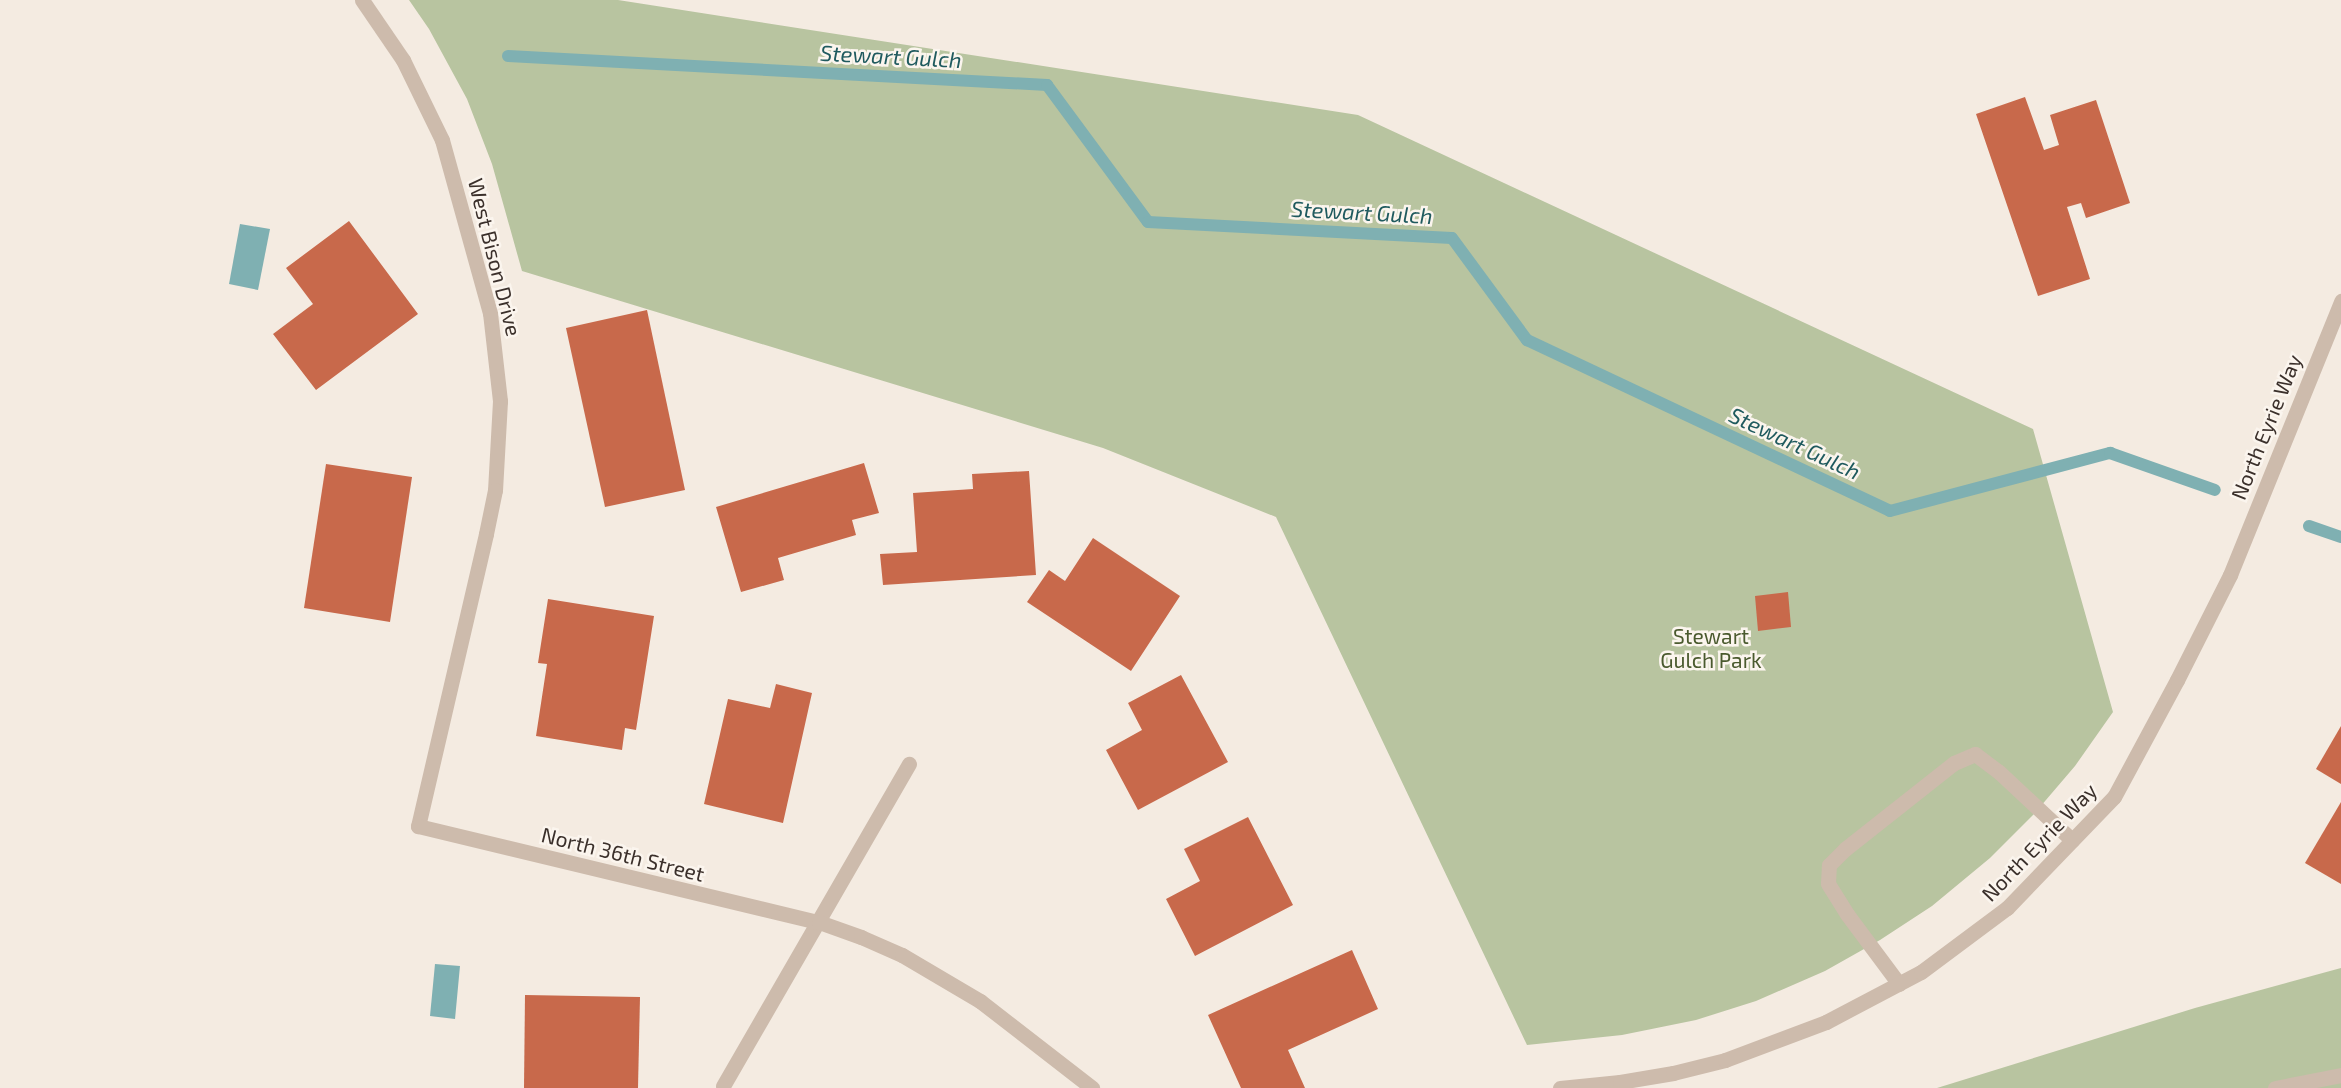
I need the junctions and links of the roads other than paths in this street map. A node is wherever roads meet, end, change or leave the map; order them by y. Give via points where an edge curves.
1 (362, 0) edge
2 (2341, 301) edge
3 (909, 764) dead end
4 (418, 826) joint
5 (2072, 840) junction
6 (819, 922) junction
7 (1899, 984) junction
8 (2341, 1075) edge
9 (723, 1086) dead end
10 (1092, 1088) edge
11 (1560, 1088) edge
12 (2275, 1088) edge

1 - 4 street, West Bison Drive via 403,60 442,140 490,313 500,401 498,456 488,523
2 - 5 street, North Eyrie Way via 2230,575 2114,797
3 - 6 street
4 - 6 street, North 36th Street
5 - 7 street, North Eyrie Way via 2007,908 1965,942
5 - 7 street via 1975,754 1954,763 1845,849 1829,865 1828,883
6 - 9 street
6 - 10 street, North 36th Street via 902,955 980,1001
7 - 11 street, North Eyrie Way via 1826,1022 1725,1060 1630,1081
8 - 12 street

